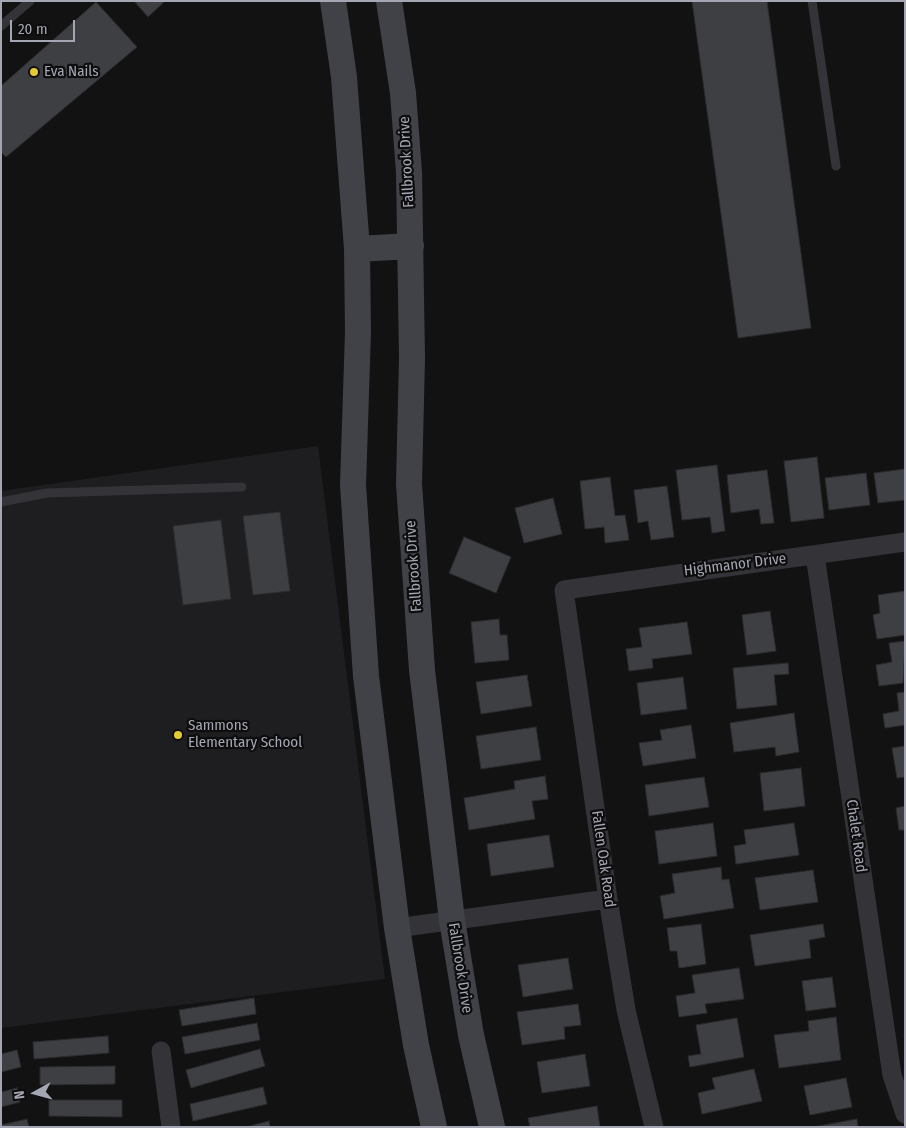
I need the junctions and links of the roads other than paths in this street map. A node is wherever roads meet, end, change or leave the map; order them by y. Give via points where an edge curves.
1 (30, 1) edge
2 (333, 1) edge
3 (389, 1) edge
4 (812, 1) edge
5 (1, 26) edge
6 (836, 166) dead end
7 (411, 246) junction
8 (357, 249) junction
9 (242, 487) dead end
10 (1, 502) edge
11 (905, 542) edge
12 (815, 555) junction
13 (564, 590) joint
14 (608, 899) junction
15 (452, 920) junction
16 (398, 928) junction
17 (161, 1051) dead end
18 (905, 1114) edge
19 (171, 1127) edge
20 (434, 1127) edge
21 (492, 1127) edge
22 (654, 1127) edge

1 - 5 lane
2 - 8 main road via 344,76
3 - 7 main road, Fallbrook Drive via 403,93
4 - 6 lane
7 - 8 main road
7 - 15 main road, Fallbrook Drive via 410,484 414,581
8 - 16 main road via 353,484 358,585 366,676
9 - 10 lane via 47,493
11 - 12 street, Highmanor Drive
12 - 13 street, Highmanor Drive
12 - 18 street, Chalet Road via 892,1076
13 - 14 street, Fallen Oak Road
14 - 15 street
14 - 22 street, Fallen Oak Road via 626,1010
15 - 16 street
15 - 21 main road, Fallbrook Drive via 471,1035
16 - 20 main road via 416,1045
17 - 19 street

